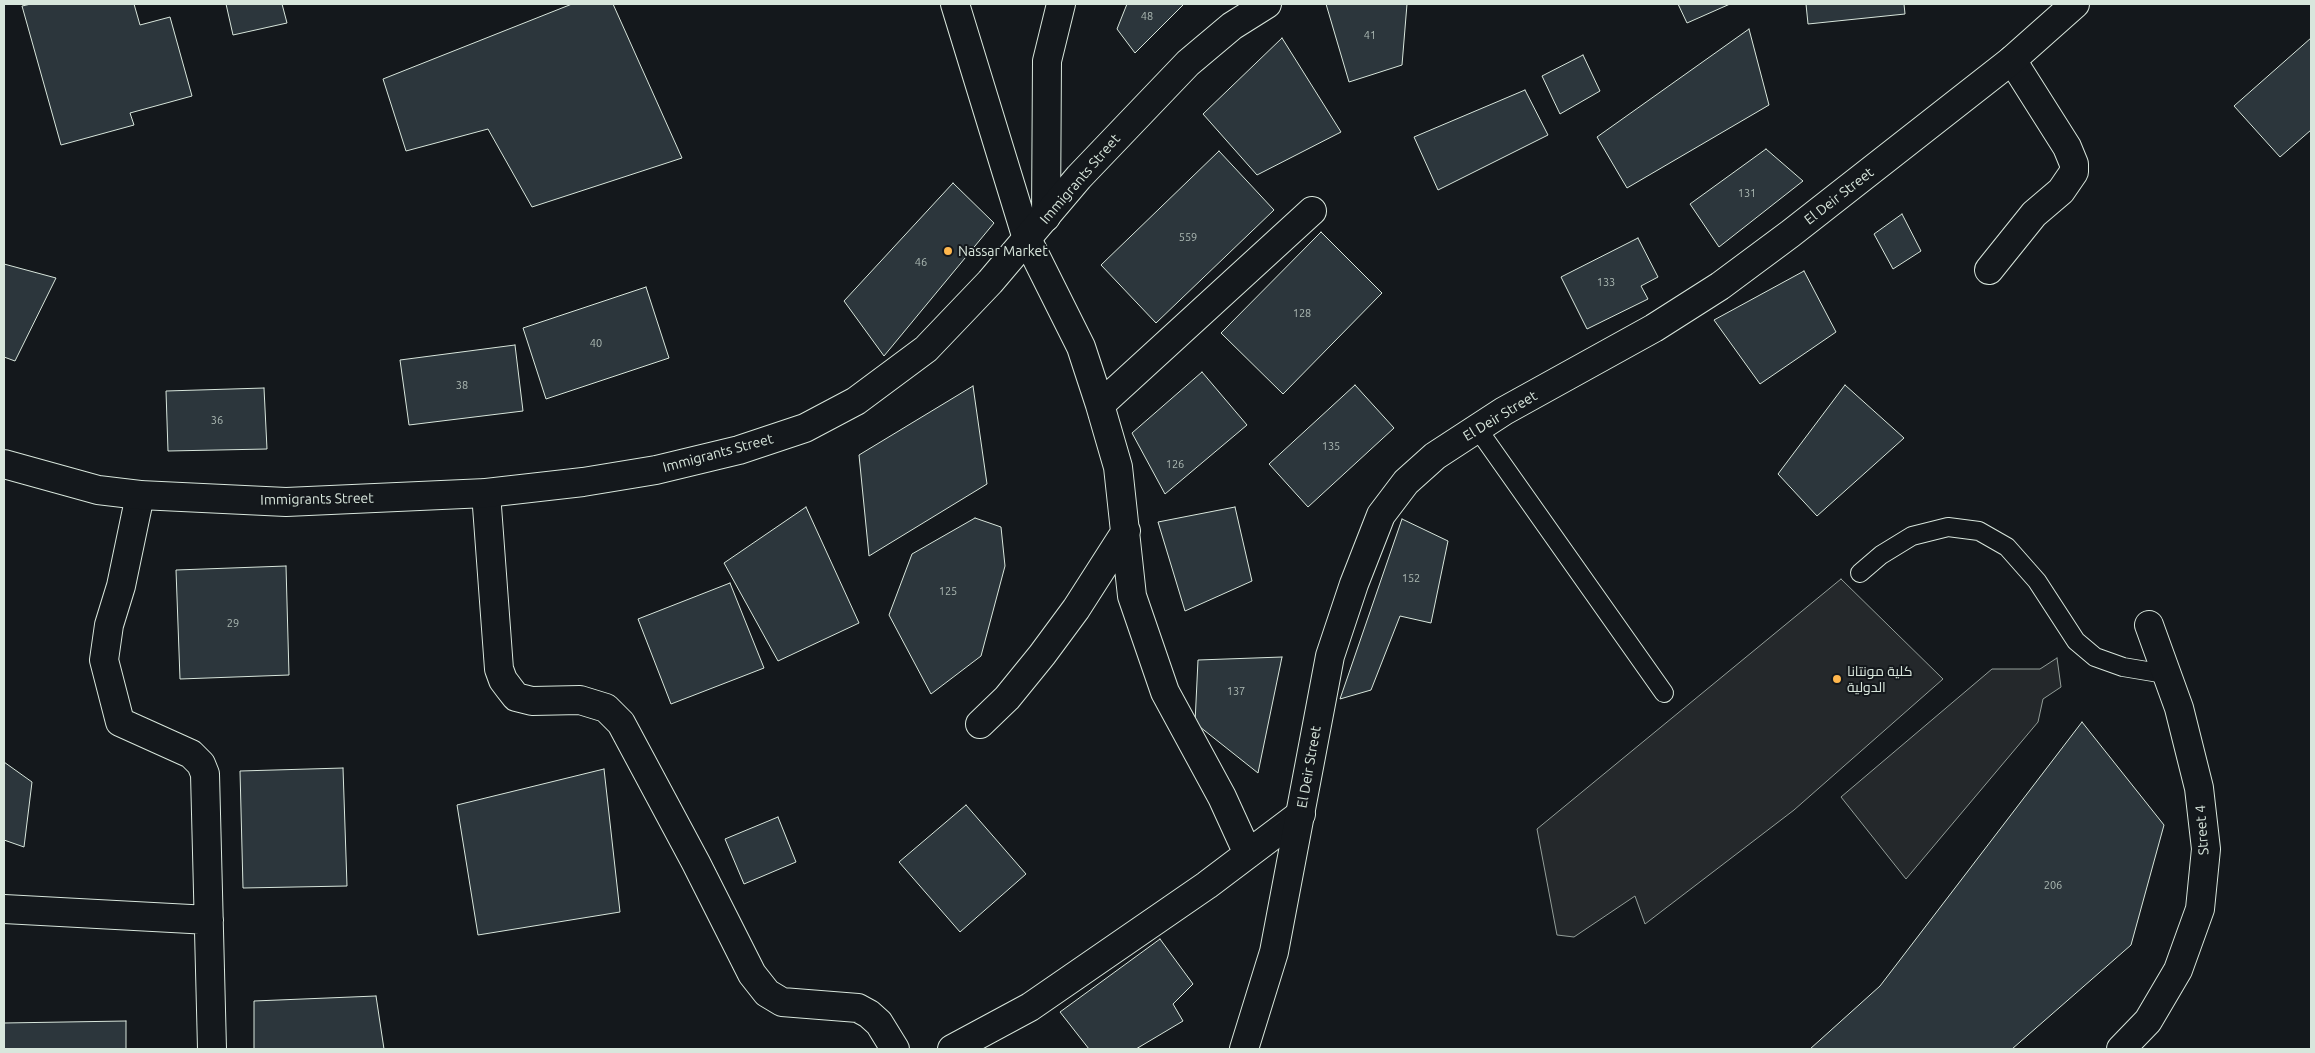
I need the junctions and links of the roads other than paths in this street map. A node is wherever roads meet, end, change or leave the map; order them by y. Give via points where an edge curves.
1 (955, 4) edge
2 (1061, 4) edge
3 (1267, 4) edge
4 (2076, 4) edge
5 (2012, 60) junction
6 (1312, 211) dead end
7 (1046, 217) junction
8 (1027, 239) junction
9 (1989, 270) dead end
10 (1100, 405) junction
11 (1477, 428) junction
12 (4, 464) edge
13 (486, 493) junction
14 (140, 496) junction
15 (1126, 530) junction
16 (1860, 573) dead end
17 (2149, 625) dead end
18 (2165, 674) junction
19 (1664, 692) dead end
20 (980, 724) dead end
21 (1301, 814) junction
22 (1248, 854) junction
23 (4, 909) edge
24 (209, 920) junction
25 (212, 1049) edge
26 (895, 1049) edge
27 (952, 1049) edge
28 (1244, 1049) edge
29 (2121, 1049) edge

1 - 8 street
2 - 7 street via 1047,60
3 - 7 street, Immigrants Street via 1232,26 1188,63 1079,177
4 - 5 street, El Deir Street
5 - 9 street via 2067,146 2074,172 2061,191 2034,214
5 - 11 street, El Deir Street via 1720,286 1654,328
6 - 10 street
7 - 8 street, Immigrants Street
8 - 10 street via 1081,347
8 - 13 street, Immigrants Street via 926,349 856,401 805,428 739,450 656,470
10 - 15 street via 1118,467
11 - 19 lane
11 - 21 street, El Deir Street via 1435,456 1406,482 1381,515 1330,656
12 - 14 street, Immigrants Street via 98,490
13 - 14 street, Immigrants Street via 286,502
13 - 26 street via 499,669 509,688 516,697 532,701 580,700 606,708 620,723 752,974 782,1002 858,1008 879,1023
14 - 24 street via 109,625 104,660 120,722 192,754 201,764 205,774
15 - 20 street via 1076,609 1042,655 1007,698
15 - 22 street via 1132,596 1165,692 1222,797
16 - 18 lane via 1880,555 1912,536 1948,527 1979,531 2007,547 2037,581 2076,641 2095,656 2123,667
17 - 18 street, Street 4
18 - 29 street, Street 4 via 2179,708 2198,788 2206,849 2200,908 2178,970 2148,1021
21 - 22 street
21 - 28 street, El Deir Street via 1274,952
22 - 27 street via 1030,1007
23 - 24 street
24 - 25 street

